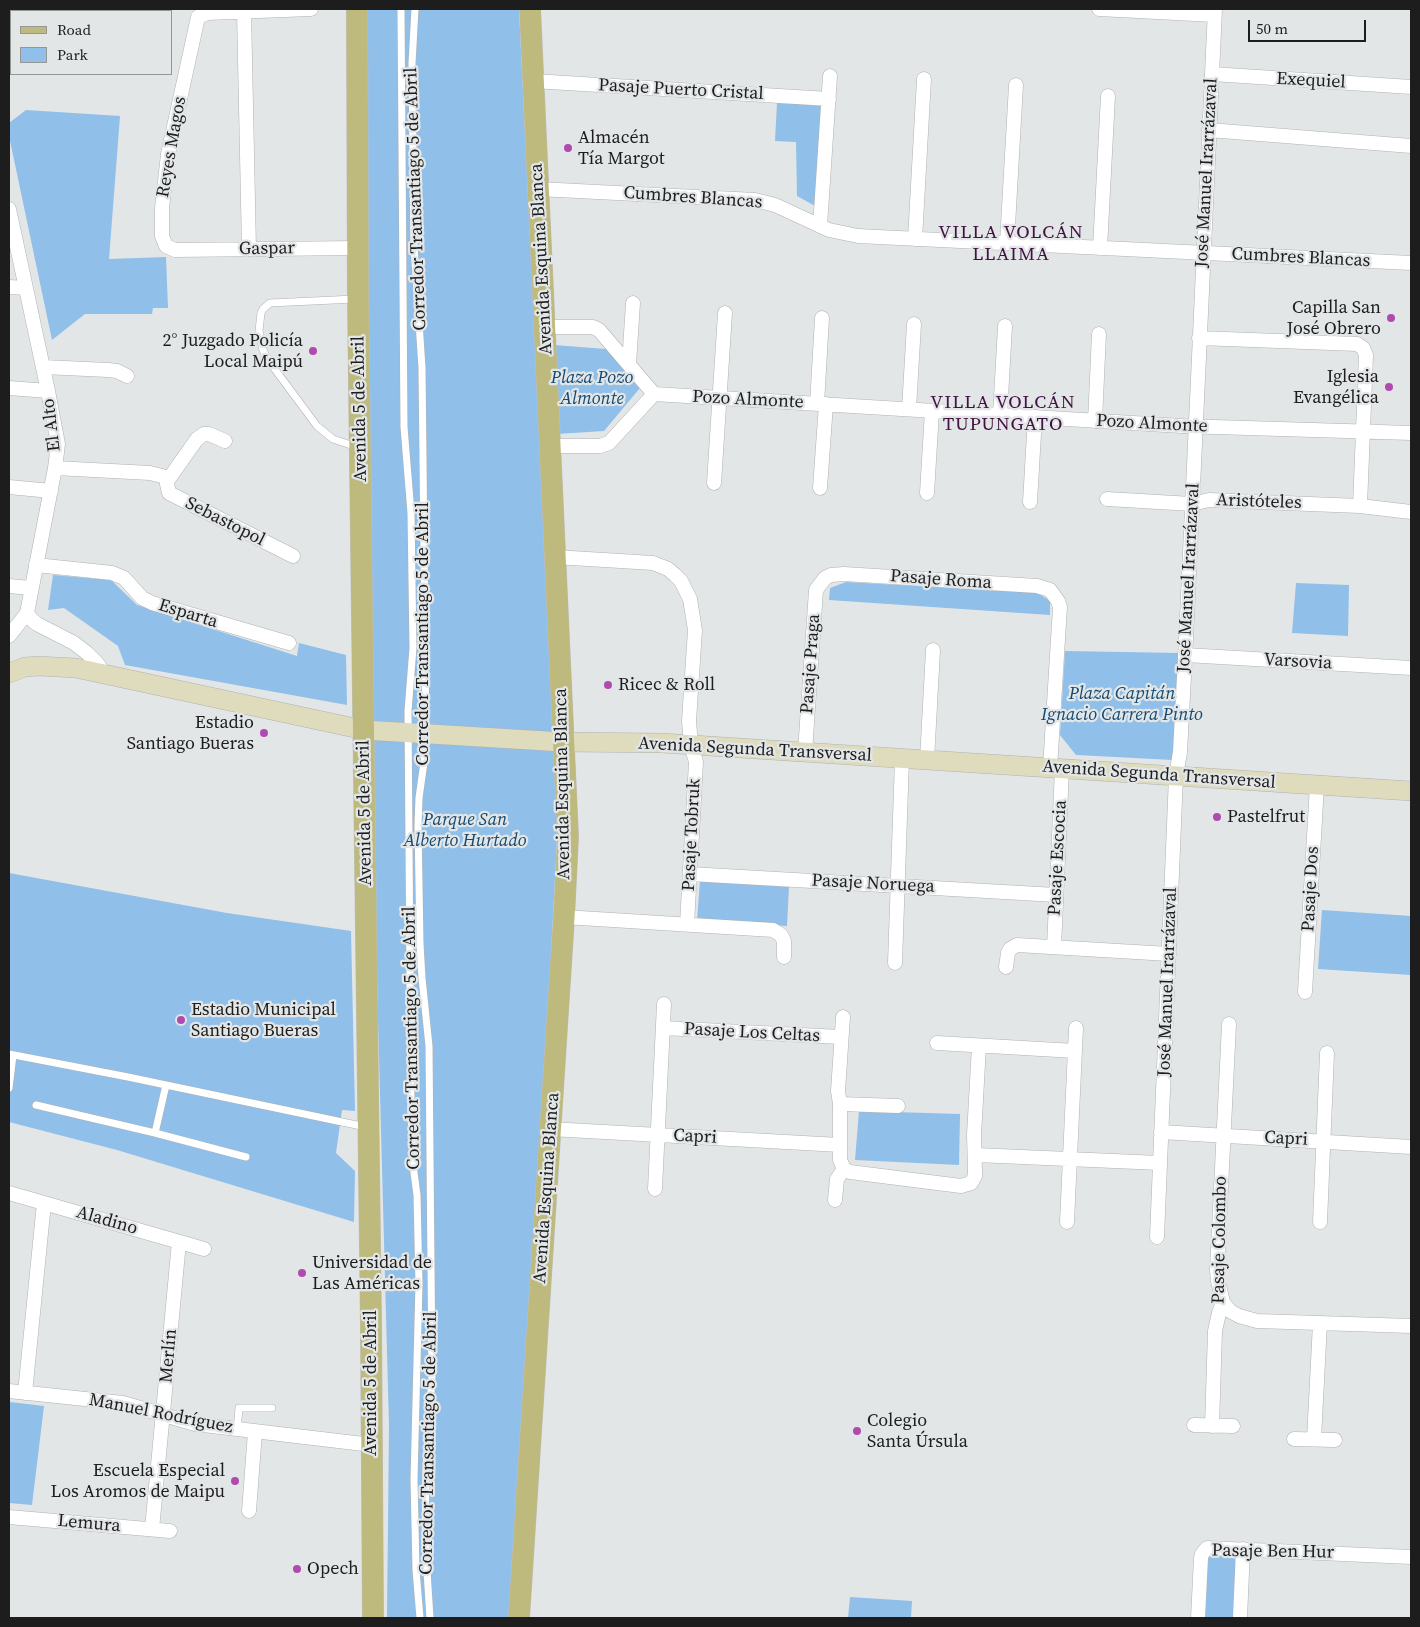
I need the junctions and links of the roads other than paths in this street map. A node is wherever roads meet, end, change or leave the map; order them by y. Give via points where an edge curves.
1 (311, 9) edge
2 (357, 9) edge
3 (401, 9) edge
4 (415, 9) edge
5 (530, 9) edge
6 (1099, 9) edge
7 (244, 10) junction
8 (1214, 12) edge
9 (1212, 74) junction
10 (830, 76) dead end
11 (924, 80) dead end
12 (533, 81) junction
13 (1016, 85) dead end
14 (1411, 87) edge
15 (1108, 96) dead end
16 (829, 99) junction
17 (1209, 130) junction
18 (1411, 146) edge
19 (538, 189) junction
20 (9, 209) edge
21 (820, 226) junction
22 (915, 239) junction
23 (1008, 243) junction
24 (358, 248) junction
25 (1100, 248) junction
26 (249, 249) junction
27 (175, 250) joint
28 (1203, 254) junction
29 (1411, 263) edge
30 (9, 287) edge
31 (26, 288) junction
32 (358, 299) junction
33 (634, 303) dead end
34 (724, 313) dead end
35 (822, 318) dead end
36 (914, 324) dead end
37 (1005, 326) dead end
38 (545, 327) junction
39 (1100, 334) dead end
40 (1200, 338) junction
41 (629, 364) junction
42 (43, 367) junction
43 (127, 376) dead end
44 (9, 388) edge
45 (48, 391) junction
46 (654, 394) junction
47 (719, 398) junction
48 (822, 404) junction
49 (909, 410) junction
50 (932, 411) junction
51 (1000, 415) junction
52 (1035, 417) junction
53 (1095, 421) junction
54 (1195, 427) junction
55 (1363, 432) junction
56 (1411, 433) edge
57 (225, 441) dead end
58 (550, 446) junction
59 (360, 448) junction
60 (55, 468) junction
61 (168, 480) junction
62 (714, 482) dead end
63 (9, 488) edge
64 (820, 488) dead end
65 (51, 491) junction
66 (927, 492) dead end
67 (1107, 499) dead end
68 (1030, 502) dead end
69 (1192, 504) junction
70 (1360, 506) junction
71 (1411, 512) edge
72 (293, 556) dead end
73 (556, 557) junction
74 (36, 565) junction
75 (825, 578) joint
76 (9, 586) edge
77 (31, 588) junction
78 (1055, 595) joint
79 (27, 613) junction
80 (9, 636) edge
81 (289, 643) dead end
82 (933, 650) dead end
83 (1185, 655) junction
84 (1411, 668) edge
85 (9, 672) edge
86 (104, 674) junction
87 (364, 730) junction
88 (408, 733) junction
89 (426, 734) junction
90 (563, 742) junction
91 (691, 745) junction
92 (805, 752) junction
93 (902, 759) junction
94 (927, 760) junction
95 (1056, 768) junction
96 (1176, 776) junction
97 (1317, 785) junction
98 (1411, 791) edge
99 (690, 874) junction
100 (898, 886) junction
101 (1056, 894) junction
102 (564, 917) junction
103 (687, 924) junction
104 (1054, 947) junction
105 (1169, 954) junction
106 (784, 957) dead end
107 (895, 963) dead end
108 (1006, 968) dead end
109 (1304, 992) dead end
110 (664, 1004) dead end
111 (843, 1017) dead end
112 (1229, 1024) dead end
113 (663, 1028) junction
114 (1076, 1028) dead end
115 (841, 1037) junction
116 (937, 1043) dead end
117 (980, 1046) junction
118 (1075, 1051) junction
119 (1327, 1053) dead end
120 (11, 1055) edge
121 (166, 1085) junction
122 (9, 1088) edge
123 (840, 1104) junction
124 (36, 1105) dead end
125 (898, 1106) dead end
126 (369, 1128) junction
127 (550, 1129) junction
128 (1161, 1132) junction
129 (155, 1133) junction
130 (658, 1135) junction
131 (1224, 1135) junction
132 (1324, 1141) junction
133 (840, 1145) junction
134 (1411, 1147) edge
135 (976, 1155) junction
136 (246, 1157) dead end
137 (1070, 1159) junction
138 (1160, 1163) junction
139 (844, 1169) junction
140 (655, 1189) dead end
141 (9, 1193) edge
142 (835, 1200) dead end
143 (44, 1204) junction
144 (1067, 1222) dead end
145 (1320, 1222) dead end
146 (1157, 1237) dead end
147 (179, 1242) junction
148 (204, 1249) dead end
149 (1223, 1302) junction
150 (1320, 1323) junction
151 (1411, 1326) edge
152 (9, 1391) edge
153 (25, 1393) junction
154 (272, 1408) dead end
155 (163, 1414) junction
156 (1194, 1425) dead end
157 (1212, 1426) junction
158 (1233, 1426) dead end
159 (237, 1430) junction
160 (255, 1432) junction
161 (1294, 1439) dead end
162 (1314, 1439) junction
163 (1335, 1440) dead end
164 (372, 1444) junction
165 (249, 1511) dead end
166 (9, 1517) edge
167 (152, 1529) junction
168 (170, 1530) dead end
169 (1243, 1550) junction
170 (1411, 1557) edge
171 (373, 1618) edge
172 (420, 1618) edge
173 (430, 1618) edge
174 (519, 1618) edge
175 (1198, 1618) edge
176 (1240, 1618) edge

1 - 7 street
2 - 24 main road, Avenida 5 de Abril
3 - 88 lane, Corredor Transantiago 5 de Abril via 404,428 411,513 413,648
4 - 89 lane, Corredor Transantiago 5 de Abril via 412,63 414,246 422,368
5 - 12 main road, Avenida Esquina Blanca
6 - 8 street
7 - 26 street
7 - 27 street, Reyes Magos via 207,12 197,21 166,168 162,208 162,236 166,246
8 - 9 street, José Manuel Irarrázaval
9 - 14 street, Exequiel
9 - 17 street, José Manuel Irarrázaval
10 - 16 street
11 - 22 street
12 - 16 street, Pasaje Puerto Cristal
12 - 19 main road, Avenida Esquina Blanca
13 - 23 street
15 - 25 street
16 - 21 street
17 - 18 street
17 - 28 street, José Manuel Irarrázaval
19 - 21 street, Cumbres Blancas via 755,200 775,205
19 - 38 main road, Avenida Esquina Blanca
20 - 31 street, El Alto
21 - 22 street, Cumbres Blancas via 848,234
22 - 23 street, Cumbres Blancas
23 - 25 street, Cumbres Blancas
24 - 26 street, Gaspar
24 - 32 main road, Avenida 5 de Abril
25 - 28 street, Cumbres Blancas
26 - 27 street, Gaspar
28 - 29 street, Cumbres Blancas
28 - 40 street, José Manuel Irarrázaval
30 - 31 street
31 - 42 street, El Alto
32 - 59 main road, Avenida 5 de Abril
32 - 59 lane via 270,303 261,313 259,331 268,360 317,426 333,439
33 - 41 street
34 - 47 street
35 - 48 street
36 - 49 street
37 - 51 street
38 - 41 street via 596,328
38 - 58 main road, Avenida Esquina Blanca
39 - 53 street
40 - 54 street, José Manuel Irarrázaval
40 - 55 street via 1357,344 1366,355
41 - 46 street
42 - 43 street via 108,370
42 - 45 street, El Alto
44 - 45 street
45 - 60 street, El Alto via 58,444
46 - 47 street, Pozo Almonte
46 - 58 street via 609,443 600,446
47 - 48 street, Pozo Almonte
47 - 62 street
48 - 49 street, Pozo Almonte
48 - 64 street
49 - 50 street, Pozo Almonte
50 - 51 street, Pozo Almonte
50 - 66 street
51 - 52 street, Pozo Almonte
52 - 53 street, Pozo Almonte
52 - 68 street
53 - 54 street, Pozo Almonte
54 - 55 street, Pozo Almonte
54 - 69 street, José Manuel Irarrázaval
55 - 56 street, Pozo Almonte
55 - 70 street
57 - 61 street, Sebastopol via 209,434 200,436
58 - 73 main road, Avenida Esquina Blanca
59 - 87 main road, Avenida 5 de Abril
60 - 61 street, Sebastopol via 150,473
60 - 65 street, El Alto
61 - 72 street, Sebastopol via 168,493 172,496
63 - 65 street
65 - 74 street, El Alto
67 - 69 street, Aristóteles
69 - 70 street, Aristóteles via 1209,500
69 - 83 street, José Manuel Irarrázaval
70 - 71 street, Aristóteles
73 - 90 main road, Avenida Esquina Blanca
73 - 91 street, Pasaje Tobruk via 653,563 668,569 681,581 690,599 695,630 689,721
74 - 77 street, El Alto
74 - 81 street, Esparta via 112,573 124,578 142,598 152,603
75 - 78 street, Pasaje Roma via 844,574 1037,586
75 - 92 street, Pasaje Praga via 815,597
76 - 77 street
77 - 79 street, El Alto
78 - 95 street, Pasaje Escocia via 1060,614
79 - 80 street, El Alto
79 - 86 street via 37,624 87,653
82 - 94 street
83 - 84 street, Varsovia
83 - 96 street, José Manuel Irarrázaval
85 - 86 main road, Avenida Segunda Transversal via 25,667 51,666
86 - 87 main road, Avenida Segunda Transversal
87 - 88 main road, Avenida Segunda Transversal
87 - 126 main road, Avenida 5 de Abril
88 - 89 main road, Avenida Segunda Transversal
88 - 172 lane, Corredor Transantiago 5 de Abril via 411,1111 419,1284 414,1479
89 - 90 main road, Avenida Segunda Transversal
89 - 173 lane, Corredor Transantiago 5 de Abril via 418,826 422,978 429,1046 432,1376 425,1540
90 - 91 main road, Avenida Segunda Transversal
90 - 102 main road, Avenida Esquina Blanca via 568,837
91 - 92 main road, Avenida Segunda Transversal
91 - 99 street, Pasaje Tobruk via 696,762
92 - 93 main road, Avenida Segunda Transversal
93 - 94 main road, Avenida Segunda Transversal
93 - 100 street
94 - 95 main road, Avenida Segunda Transversal
95 - 96 main road, Avenida Segunda Transversal
95 - 101 street, Pasaje Escocia
96 - 97 main road, Avenida Segunda Transversal
96 - 105 street, José Manuel Irarrázaval
97 - 98 main road, Avenida Segunda Transversal
97 - 109 street, Pasaje Dos
99 - 100 street, Pasaje Noruega
99 - 103 street, Pasaje Tobruk
100 - 101 street, Pasaje Noruega
100 - 107 street
101 - 104 street, Pasaje Escocia
102 - 103 street
102 - 127 main road, Avenida Esquina Blanca
103 - 106 street via 773,930 784,940
104 - 105 street
104 - 108 street via 1013,947 1008,953
105 - 128 street, José Manuel Irarrázaval
110 - 113 street, Pasaje Los Celtas
111 - 115 street, Pasaje Los Celtas
112 - 131 street, Pasaje Colombo
113 - 115 street, Pasaje Los Celtas
113 - 130 street, Pasaje Los Celtas
114 - 118 street
115 - 123 street, Pasaje Los Celtas
116 - 117 street
117 - 118 street
117 - 135 street via 974,1135
118 - 137 street
119 - 132 street
120 - 121 lane
120 - 122 lane
121 - 126 lane
121 - 129 lane
123 - 125 street
123 - 133 street, Pasaje Los Celtas
124 - 129 lane
126 - 164 main road, Avenida 5 de Abril
127 - 130 street, Capri
127 - 174 main road, Avenida Esquina Blanca
128 - 131 street, Capri
128 - 138 street, José Manuel Irarrázaval
129 - 136 lane
130 - 133 street, Capri
130 - 140 street, Pasaje Los Celtas
131 - 132 street, Capri
131 - 149 street, Pasaje Colombo via 1217,1270
132 - 134 street, Capri
132 - 145 street
133 - 139 street, Pasaje Los Celtas via 840,1163
135 - 137 street
135 - 139 street via 975,1176 966,1185 854,1173
137 - 138 street
137 - 144 street
138 - 146 street, José Manuel Irarrázaval
139 - 142 street, Pasaje Los Celtas via 837,1178
141 - 143 street, Aladino
143 - 147 street, Aladino
143 - 153 street
147 - 148 street, Aladino
147 - 155 street, Merlín
149 - 150 street via 1230,1312 1248,1319
149 - 157 street, Pasaje Colombo via 1215,1331
150 - 151 street
150 - 162 street
152 - 153 street, Manuel Rodríguez
153 - 155 street, Manuel Rodríguez via 123,1403
154 - 159 lane via 239,1408
155 - 159 street, Manuel Rodríguez via 195,1424
155 - 167 street, Merlín
156 - 157 street
157 - 158 street
159 - 160 street, Manuel Rodríguez
160 - 164 street, Manuel Rodríguez
160 - 165 street
161 - 162 street
162 - 163 street
164 - 171 main road, Avenida 5 de Abril
166 - 167 street, Lemura
167 - 168 street, Lemura
169 - 170 street, Pasaje Ben Hur
169 - 175 street, Pasaje Ben Hur via 1204,1550
169 - 176 street

